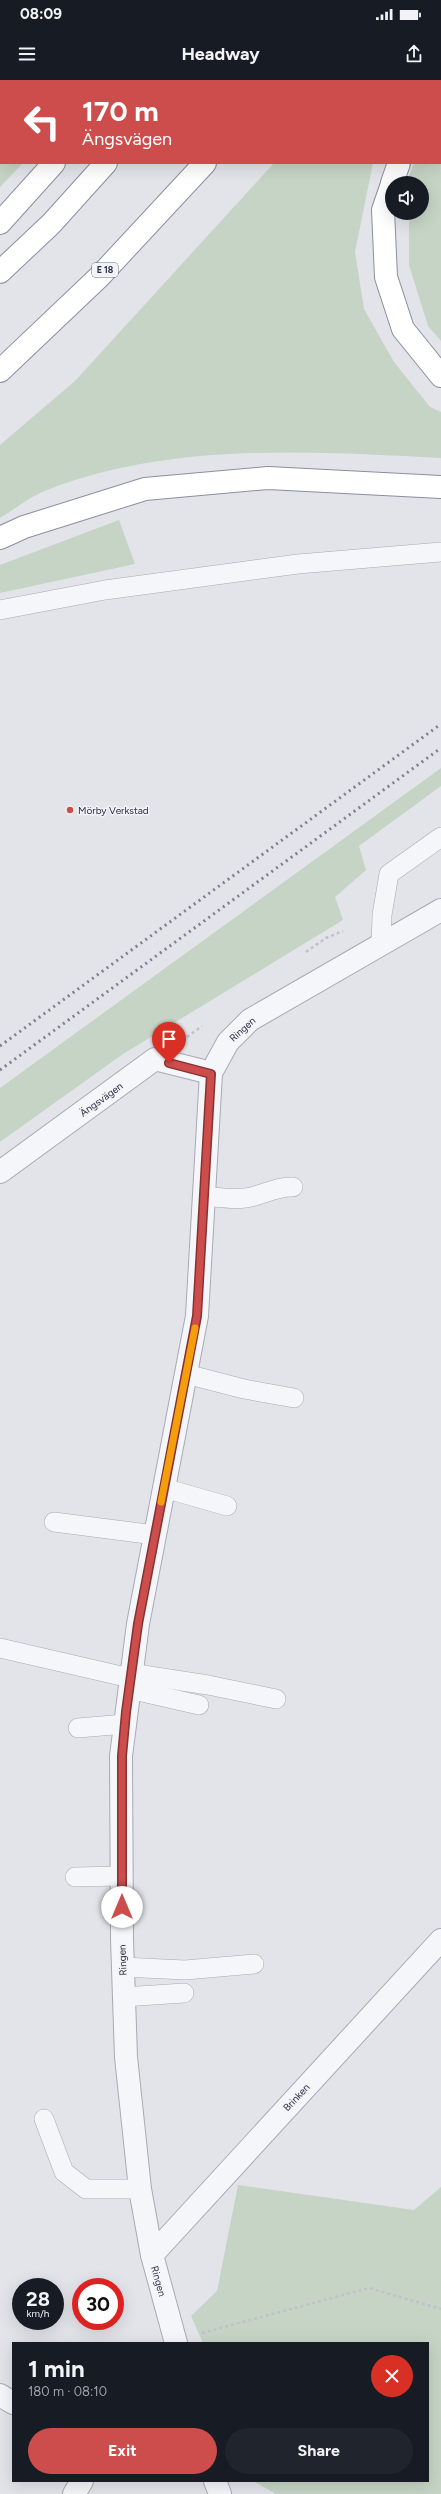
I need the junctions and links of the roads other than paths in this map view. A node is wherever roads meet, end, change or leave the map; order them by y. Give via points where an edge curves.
1 (53, 164) edge
2 (105, 164) edge
3 (204, 164) edge
4 (399, 164) edge
5 (394, 176) edge
6 (385, 204) edge
7 (0, 223) edge
8 (0, 272) edge
9 (0, 371) edge
10 (441, 376) edge
11 (441, 486) edge
12 (0, 538) edge
13 (441, 552) edge
14 (0, 610) edge
15 (441, 837) edge
16 (441, 910) edge
17 (381, 944) junction
18 (211, 1074) junction
19 (0, 1172) edge
20 (293, 1187) dead end
21 (204, 1196) junction
22 (186, 1374) junction
23 (294, 1398) dead end
24 (164, 1488) junction
25 (227, 1506) dead end
26 (54, 1522) dead end
27 (155, 1535) junction
28 (0, 1648) edge
29 (130, 1680) junction
30 (276, 1699) dead end
31 (199, 1704) dead end
32 (125, 1724) junction
33 (78, 1728) dead end
34 (121, 1876) junction
35 (75, 1877) dead end
36 (441, 1940) edge
37 (254, 1964) dead end
38 (122, 1967) junction
39 (184, 1993) dead end
40 (124, 1997) junction
41 (44, 2119) dead end
42 (140, 2190) junction
43 (152, 2255) junction
44 (175, 2342) edge
45 (0, 2395) edge
46 (12, 2402) edge
47 (81, 2482) edge
48 (215, 2482) edge
49 (74, 2494) edge
50 (220, 2494) edge

1 - 7 highway
2 - 8 highway via 51,224
3 - 9 highway, E 18 via 99,277
4 - 5 highway
6 - 10 highway via 383,210 386,277 403,329
11 - 12 highway via 268,478 145,488 24,527
13 - 14 lane via 298,564 105,590
15 - 17 lane via 389,874 382,915
16 - 17 street, Ringen
17 - 18 street, Ringen via 250,1020 228,1042
18 - 19 street, Ängsvägen via 155,1059
18 - 21 street, Ringen
20 - 21 lane via 281,1186 243,1199
21 - 22 street, Ringen via 197,1316
22 - 23 lane via 244,1389
22 - 24 street, Ringen
24 - 25 lane
24 - 27 street, Ringen
26 - 27 lane
27 - 29 street, Ringen
28 - 29 lane
29 - 30 lane via 208,1685
29 - 31 lane
29 - 32 street, Ringen
32 - 33 lane
32 - 34 street, Ringen via 122,1756
34 - 35 lane
34 - 38 street, Ringen
36 - 43 street, Brinken
37 - 38 lane via 185,1970
38 - 40 street, Ringen
39 - 40 lane
40 - 42 street, Ringen via 126,2057
41 - 42 lane via 64,2172 86,2189
42 - 43 street, Ringen
43 - 44 street, Ringen
45 - 46 street
47 - 49 street
48 - 50 street

